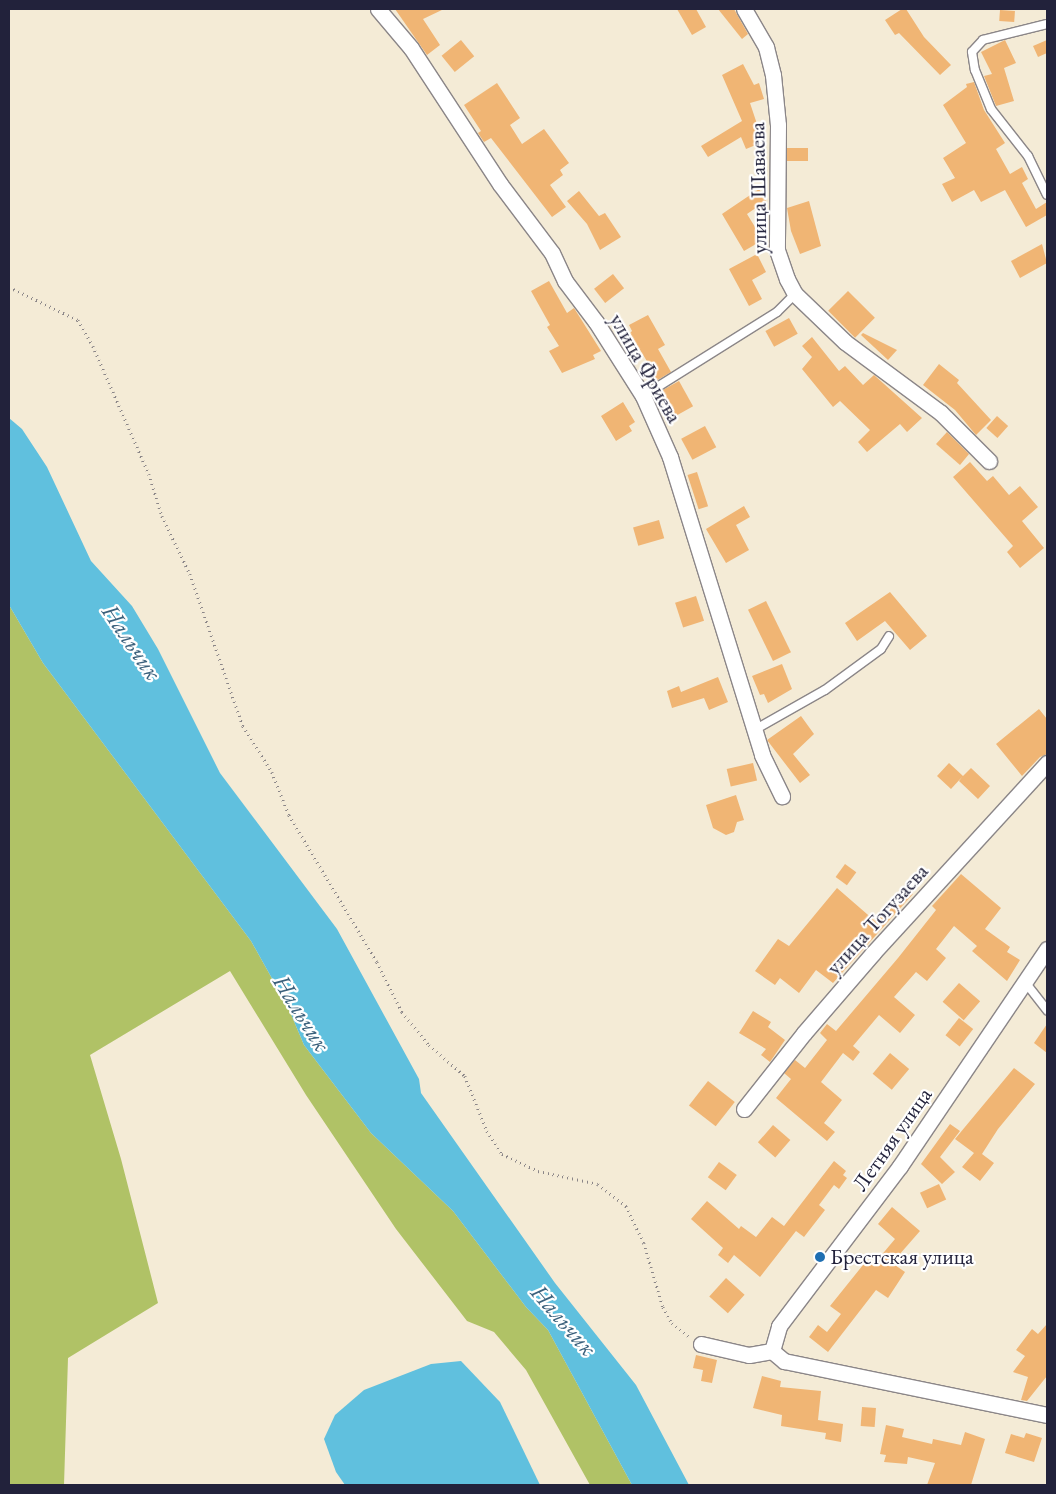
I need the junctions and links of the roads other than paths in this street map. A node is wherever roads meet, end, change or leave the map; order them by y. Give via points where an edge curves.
1 (378, 9) edge
2 (744, 9) edge
3 (1047, 24) edge
4 (1047, 195) edge
5 (795, 294) junction
6 (643, 396) junction
7 (988, 461) dead end
8 (889, 636) dead end
9 (756, 729) junction
10 (1047, 763) edge
11 (782, 796) dead end
12 (1047, 949) edge
13 (1025, 982) junction
14 (1047, 1010) edge
15 (744, 1109) dead end
16 (701, 1344) road end
17 (772, 1351) junction
18 (1047, 1415) edge

1 - 6 street, улица Фриева via 411,48 500,184 552,253 565,281 596,322
2 - 5 street, улица Шаваева via 766,47 773,75 778,125 777,250
3 - 4 lane via 983,40 972,52 975,70 991,109 1028,156
5 - 6 lane via 777,312
5 - 7 street, улица Шаваева via 845,342 941,413
6 - 9 street, улица Фриева via 670,457
8 - 9 lane via 881,649 826,690
9 - 11 street, улица Фриева via 770,775
10 - 15 street, улица Тогузаева via 873,953
12 - 13 street, Летняя улица
13 - 14 lane
13 - 17 street, Летняя улица via 900,1166 779,1326
16 - 17 street via 749,1355
17 - 18 street via 784,1361

